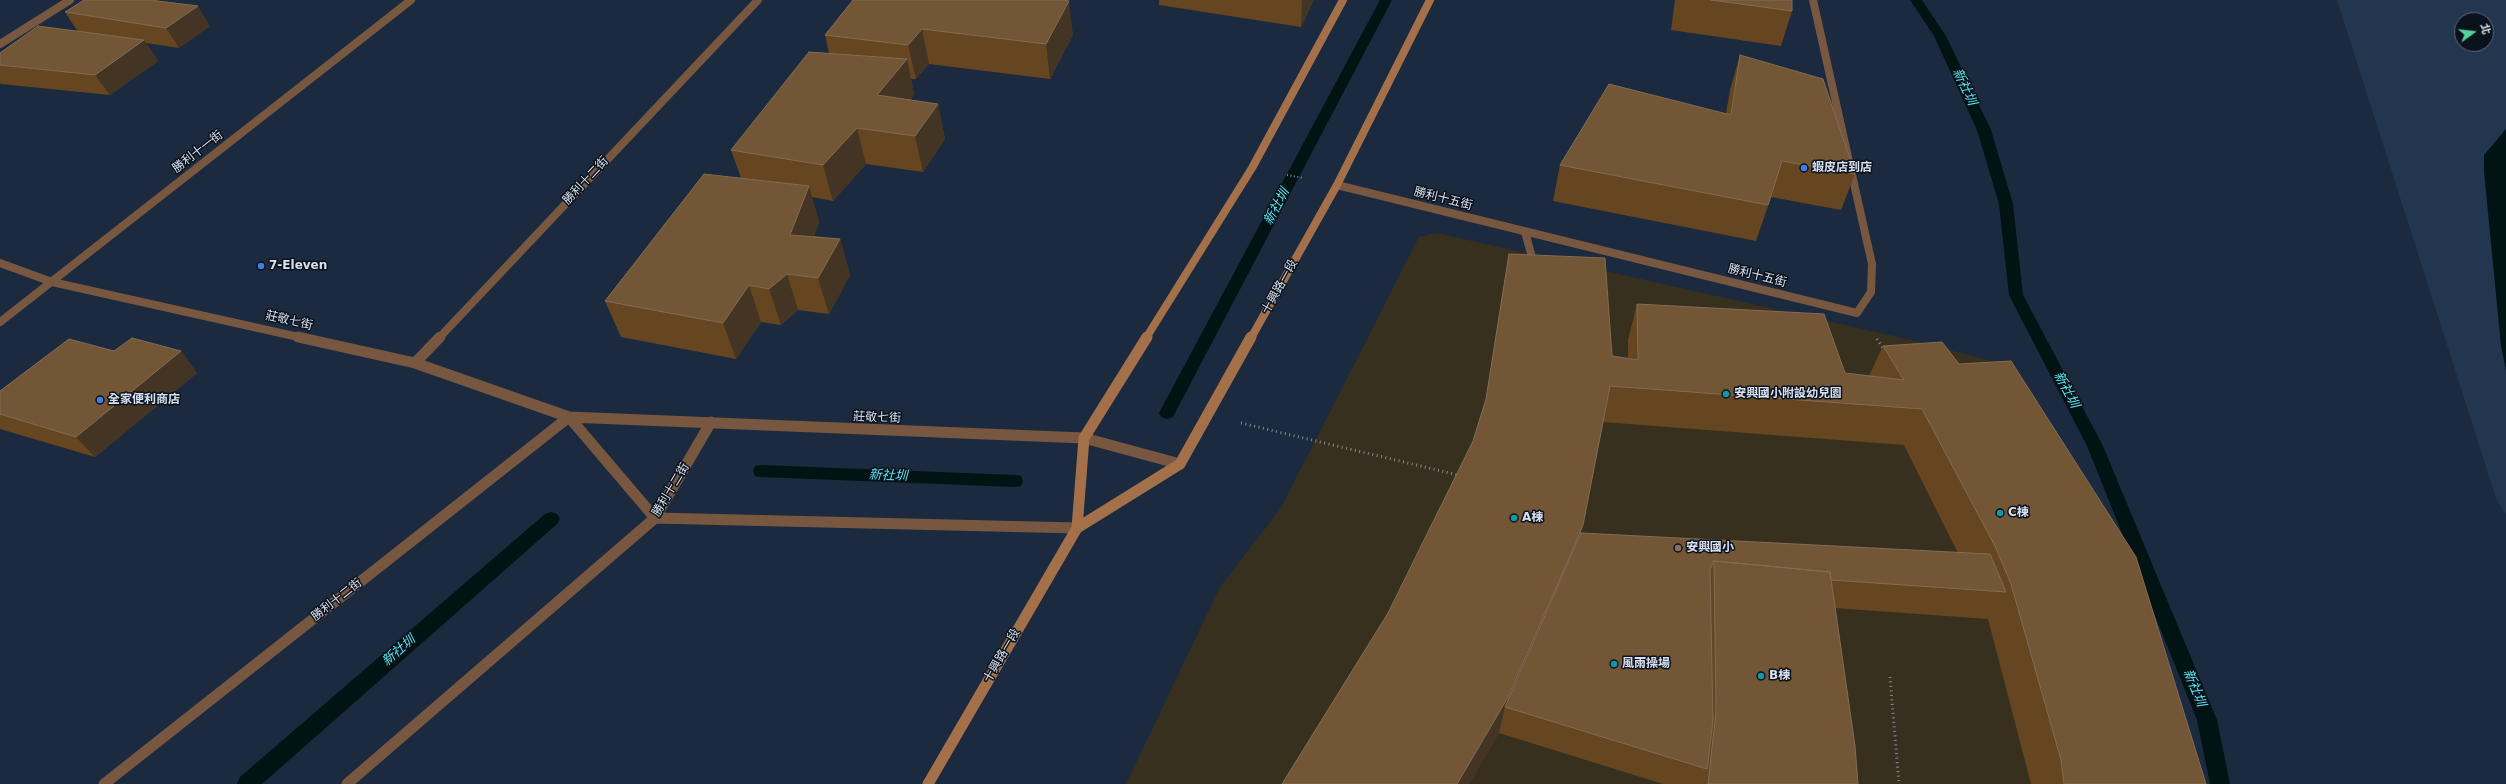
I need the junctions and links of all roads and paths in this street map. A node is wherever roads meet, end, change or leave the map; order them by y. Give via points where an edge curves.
1 (70, 0) edge
2 (411, 0) edge
3 (758, 0) edge
4 (1343, 0) edge
5 (1430, 0) edge
6 (1814, 0) edge
7 (0, 44) edge
8 (1252, 168) junction
9 (1337, 185) junction
10 (1525, 232) junction
11 (0, 263) edge
12 (1537, 277) edge
13 (52, 282) junction
14 (0, 322) edge
15 (415, 363) junction
16 (1208, 415) junction
17 (569, 417) junction
18 (711, 422) junction
19 (1084, 438) junction
20 (1180, 464) junction
21 (1459, 475) edge
22 (655, 518) junction
23 (1077, 528) junction
24 (1890, 677) dead end
25 (104, 784) edge
26 (347, 784) edge
27 (928, 784) edge
28 (1899, 784) edge

1 - 7 street
2 - 13 street, 勝利十一街
3 - 15 street, 勝利十二街
4 - 8 street, 十興路一段
5 - 9 street, 十興路一段
6 - 10 street, 勝利十五街 via 1872,264 1871,292 1858,313
8 - 9 path
8 - 19 street, 十興路一段
9 - 10 street, 勝利十五街
9 - 16 street, 十興路一段
10 - 12 street
11 - 13 street, 莊敬七街
13 - 14 street, 勝利十一街
13 - 15 street, 莊敬七街
15 - 17 street, 莊敬七街
16 - 20 street, 十興路一段
16 - 21 path
17 - 18 street, 莊敬七街
17 - 22 street
17 - 25 street, 勝利十二街
18 - 19 street, 莊敬七街
18 - 22 street, 勝利十二街
19 - 20 street, 莊敬七街
19 - 23 street, 十興路一段
20 - 23 street, 十興路一段
22 - 23 street
22 - 26 street, 勝利十二街
23 - 27 street, 十興路一段
24 - 28 path

